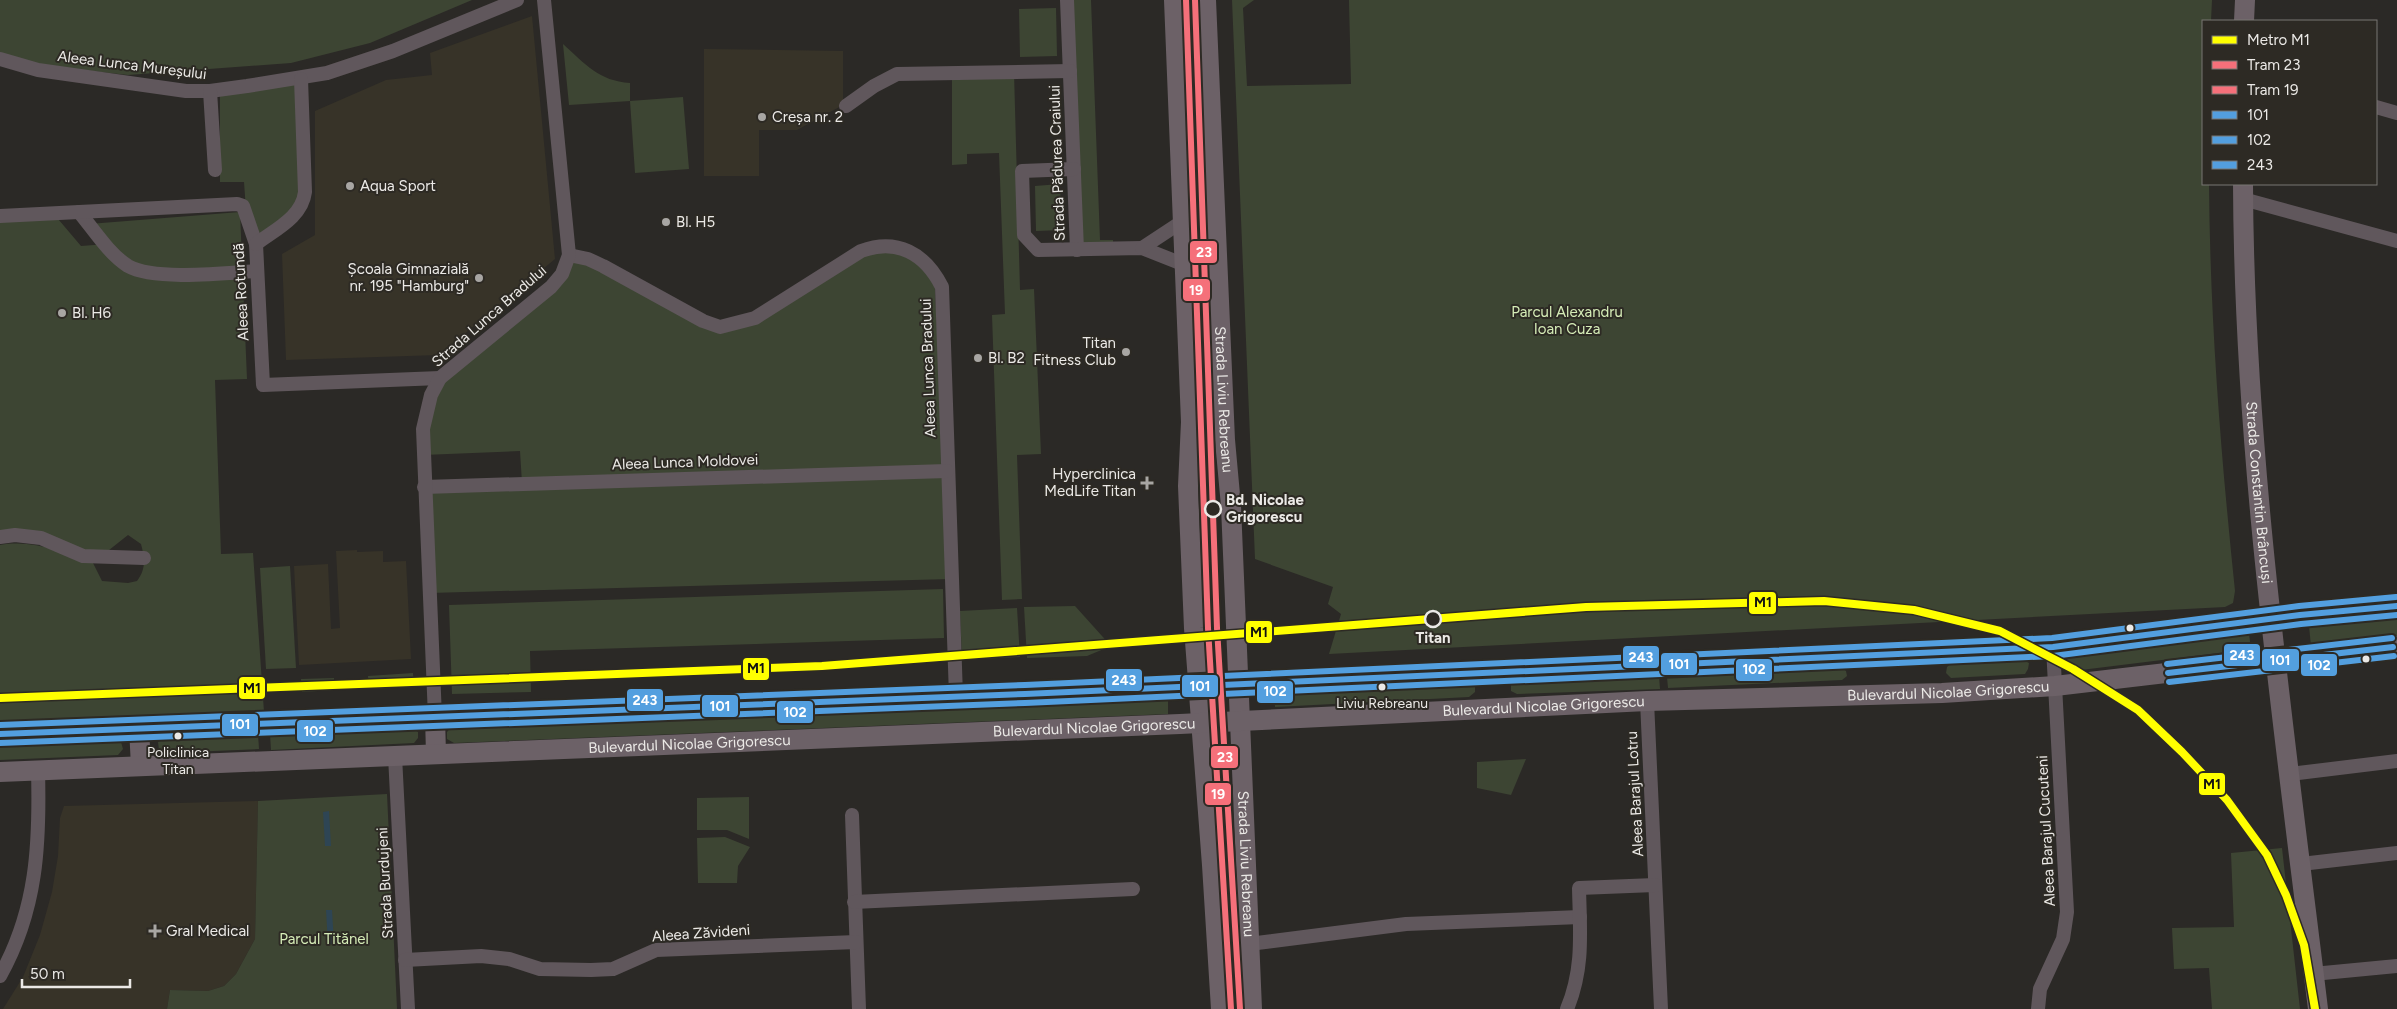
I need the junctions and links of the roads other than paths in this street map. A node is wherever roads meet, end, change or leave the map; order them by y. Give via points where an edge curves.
1 (517, 0) edge
2 (544, 0) edge
3 (1067, 0) edge
4 (1174, 0) edge
5 (1206, 0) edge
6 (2245, 0) edge
7 (2244, 20) edge
8 (0, 59) edge
9 (1070, 71) junction
10 (301, 79) junction
11 (210, 91) junction
12 (846, 106) dead end
13 (2377, 107) edge
14 (2397, 113) edge
15 (1074, 169) junction
16 (215, 170) dead end
17 (2243, 191) edge
18 (79, 212) junction
19 (0, 216) edge
20 (1183, 221) junction
21 (2397, 241) edge
22 (256, 244) junction
23 (1142, 248) junction
24 (1077, 250) junction
25 (569, 255) junction
26 (1185, 265) junction
27 (257, 271) junction
28 (440, 378) junction
29 (947, 471) junction
30 (424, 487) junction
31 (0, 538) edge
32 (144, 558) dead end
33 (2397, 606) edge
34 (2272, 619) junction
35 (2397, 646) edge
36 (2053, 647) junction
37 (2277, 661) junction
38 (1238, 683) junction
39 (1198, 686) junction
40 (2055, 686) junction
41 (956, 696) junction
42 (1647, 701) junction
43 (435, 717) junction
44 (1240, 721) junction
45 (1202, 723) junction
46 (139, 728) junction
47 (0, 734) edge
48 (436, 754) junction
49 (395, 756) junction
50 (2397, 761) edge
51 (141, 766) junction
52 (38, 770) junction
53 (0, 772) edge
54 (2290, 774) junction
55 (852, 815) dead end
56 (2397, 853) edge
57 (2300, 864) junction
58 (1655, 885) junction
59 (1133, 889) dead end
60 (854, 902) junction
61 (1580, 917) junction
62 (856, 942) junction
63 (1250, 944) junction
64 (405, 960) junction
65 (2397, 966) edge
66 (2314, 974) junction
67 (0, 976) edge
68 (408, 1009) edge
69 (859, 1009) edge
70 (1221, 1009) edge
71 (1252, 1009) edge
72 (1567, 1009) edge
73 (1661, 1009) edge
74 (2038, 1009) edge
75 (2318, 1009) edge

1 - 10 street, Aleea Lunca Mureșului via 393,51
2 - 25 street, Strada Lunca Bradului
3 - 9 street, Strada Pădurea Craiului
4 - 20 main road
5 - 38 main road, Strada Liviu Rebreanu
6 - 7 main road
8 - 11 street, Aleea Lunca Mureșului via 38,70 186,91
9 - 12 street, Strada Pădurea Craiului via 897,74
9 - 15 street, Strada Pădurea Craiului
10 - 11 street, Aleea Lunca Mureșului
10 - 22 street via 303,204 295,215
11 - 16 street
13 - 14 street
15 - 24 street, Strada Pădurea Craiului
15 - 24 street via 1022,171 1023,226 1024,235 1038,250
17 - 21 street
17 - 34 main road, Strada Constantin Brâncuși via 2249,371
18 - 19 street, Aleea Rotundă
18 - 22 street, Aleea Rotundă via 238,204 243,206
18 - 27 street via 118,257 136,269 165,274
20 - 23 street
20 - 26 main road
22 - 27 street, Aleea Rotundă
23 - 24 street, Strada Pădurea Craiului
23 - 26 street, Strada Pădurea Craiului
25 - 28 street, Strada Lunca Bradului via 562,274 551,287
25 - 29 street, Aleea Lunca Bradului via 603,266 703,321 720,327 755,318 861,251 885,245 908,251 923,260 942,287
26 - 39 main road via 1191,440 1189,506
27 - 28 street, Aleea Rotundă via 263,385
28 - 30 street, Strada Lunca Bradului via 431,395 423,429
29 - 30 street, Aleea Lunca Moldovei
29 - 41 street, Aleea Lunca Bradului
30 - 43 street, Strada Lunca Bradului
31 - 32 street via 15,535 41,538 90,557
33 - 34 main road
34 - 36 main road
34 - 37 main road, Strada Constantin Brâncuși
35 - 37 main road, Bulevardul Nicolae Grigorescu
36 - 38 main road
36 - 40 street, Aleea Barajul Cucuteni
37 - 40 main road, Bulevardul Nicolae Grigorescu
37 - 54 main road, Strada Constantin Brâncuși
38 - 39 main road
38 - 44 main road, Strada Liviu Rebreanu
39 - 41 main road
39 - 45 main road
40 - 42 main road, Bulevardul Nicolae Grigorescu via 1942,693
40 - 74 street, Aleea Barajul Cucuteni via 2067,912 2063,939 2040,989
41 - 43 main road
42 - 44 main road, Bulevardul Nicolae Grigorescu
42 - 58 street, Aleea Barajul Lotru
43 - 46 main road
43 - 48 main road
44 - 45 main road, Bulevardul Nicolae Grigorescu
44 - 63 main road, Strada Liviu Rebreanu
45 - 48 main road, Bulevardul Nicolae Grigorescu
45 - 70 main road
46 - 47 main road
46 - 51 main road
48 - 49 main road, Bulevardul Nicolae Grigorescu
49 - 51 main road, Bulevardul Nicolae Grigorescu
49 - 64 street, Strada Burdujeni
50 - 54 street
51 - 52 main road, Bulevardul Nicolae Grigorescu
52 - 53 main road, Bulevardul Nicolae Grigorescu
52 - 67 street via 39,832 32,890 22,928
54 - 57 main road, Strada Constantin Brâncuși
55 - 60 street
56 - 57 street
57 - 66 main road, Strada Constantin Brâncuși
58 - 61 street via 1579,888
58 - 73 street, Aleea Barajul Lotru
59 - 60 street
60 - 62 street
61 - 63 street via 1406,924
61 - 72 street via 1576,987
62 - 64 street, Aleea Zăvideni via 656,950 613,969 591,970 540,969 509,958 481,956
62 - 69 street
63 - 71 main road, Strada Liviu Rebreanu
64 - 68 street, Strada Burdujeni
65 - 66 street
66 - 75 main road, Strada Constantin Brâncuși

